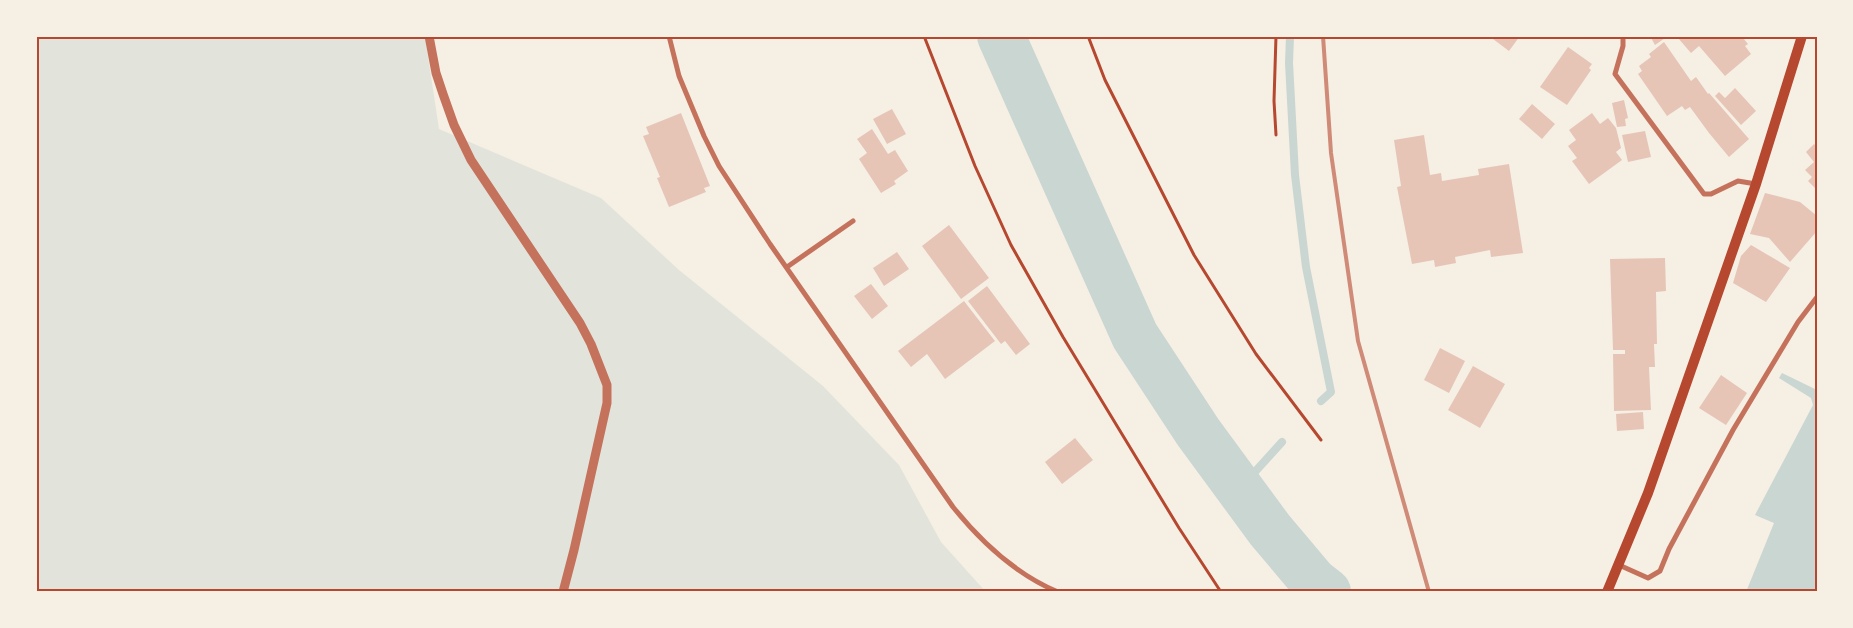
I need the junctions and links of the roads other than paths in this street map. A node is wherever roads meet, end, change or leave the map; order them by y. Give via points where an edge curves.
1 (429, 36) edge
2 (669, 36) edge
3 (1623, 36) edge
4 (1802, 36) edge
5 (1756, 184) junction
6 (853, 221) dead end
7 (787, 268) junction
8 (1817, 297) edge
9 (1619, 565) junction
10 (1608, 589) edge
11 (563, 592) edge
12 (1058, 592) edge

1 - 11 street via 442,94 471,160 580,323 607,385 607,404
2 - 7 street via 679,76 719,166
3 - 5 street via 1615,74 1704,194 1738,181
4 - 5 main road
5 - 9 main road via 1648,493
6 - 7 street
7 - 12 street via 970,528 1016,570
8 - 9 street via 1798,322 1733,430 1669,549 1660,572 1648,578
9 - 10 main road

